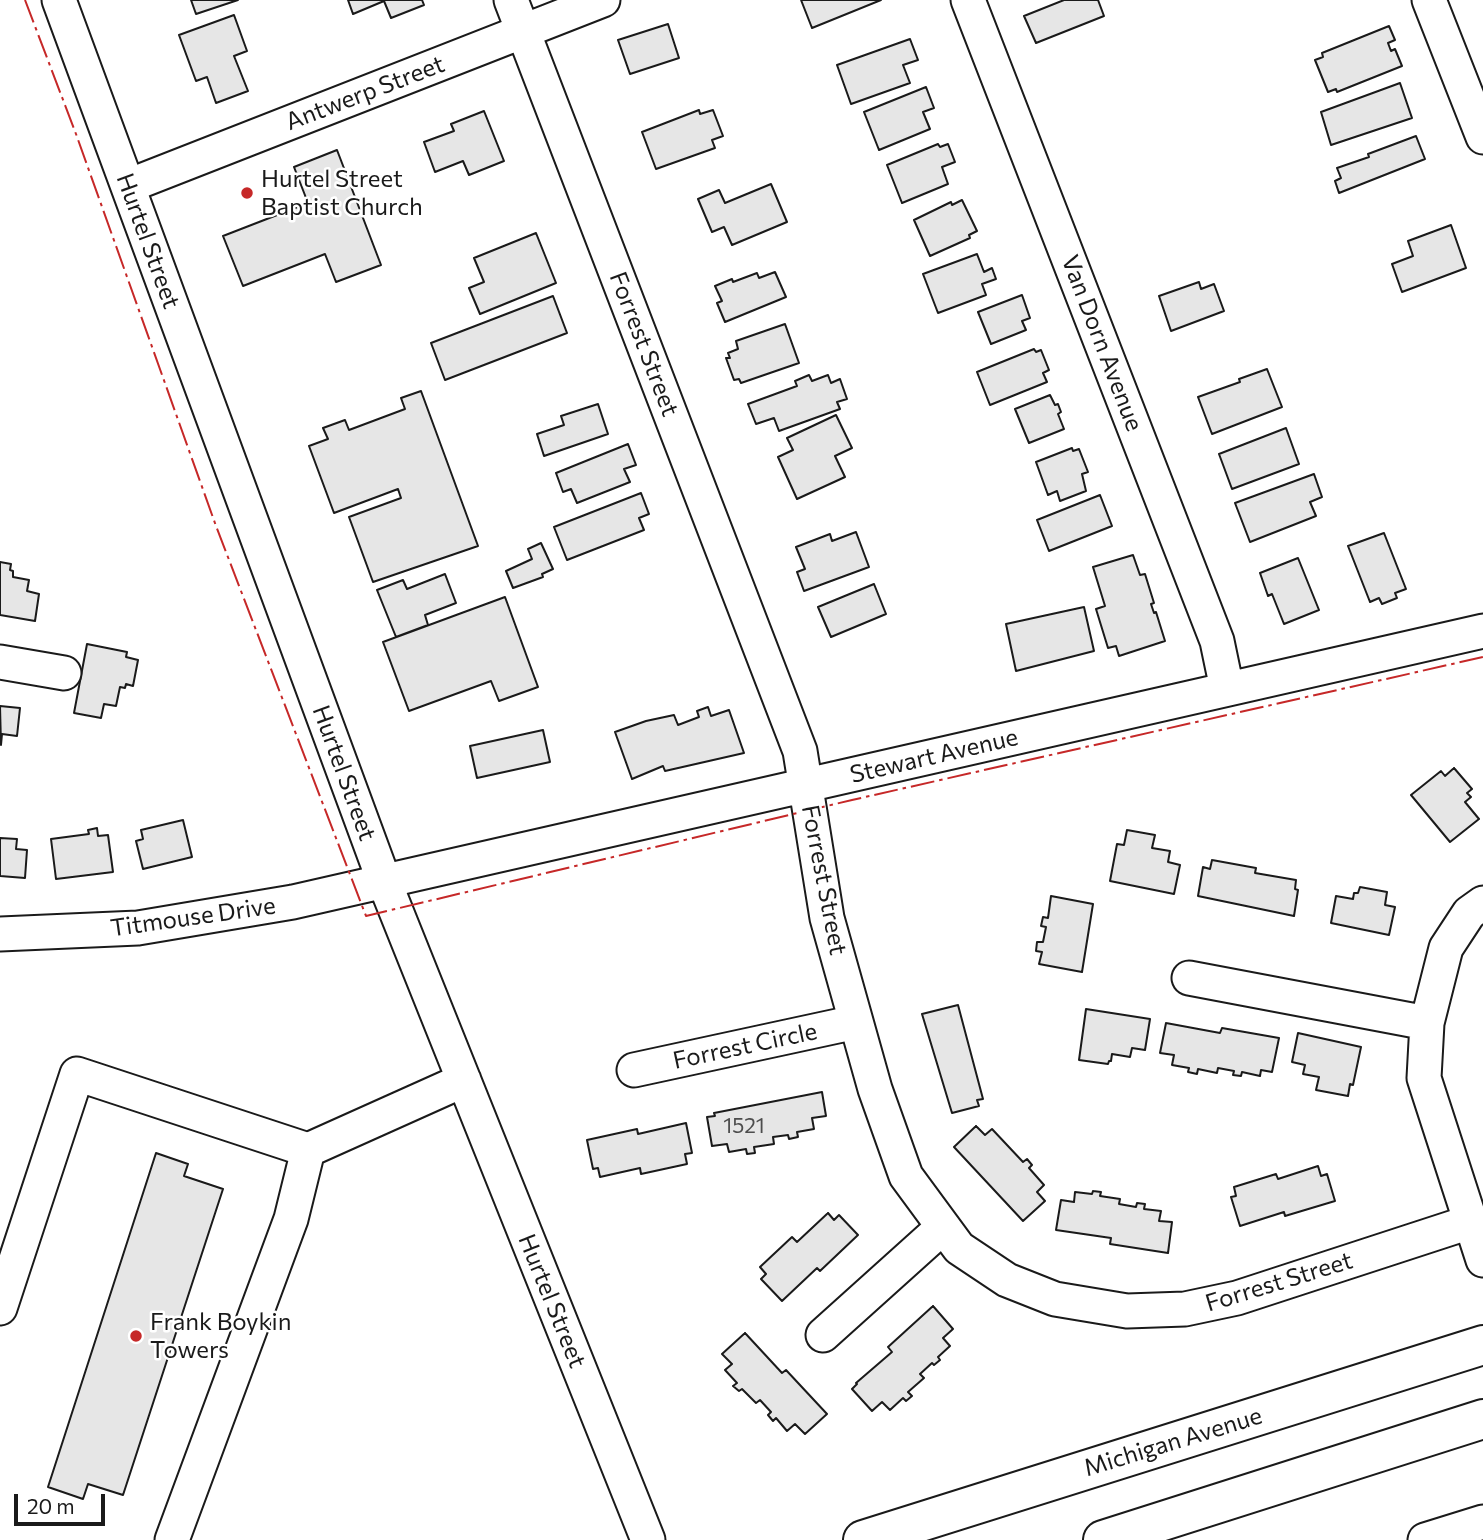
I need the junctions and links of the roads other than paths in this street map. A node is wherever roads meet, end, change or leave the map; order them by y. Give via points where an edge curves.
1 (59, 0) edge
2 (511, 0) edge
3 (603, 0) edge
4 (968, 0) edge
5 (1429, 0) edge
6 (523, 32) junction
7 (1483, 137) edge
8 (128, 186) junction
9 (1483, 631) edge
10 (0, 662) edge
11 (64, 673) dead end
12 (1227, 689) junction
13 (806, 785) junction
14 (384, 881) junction
15 (1483, 903) edge
16 (0, 934) edge
17 (1189, 978) dead end
18 (856, 1022) junction
19 (1427, 1023) junction
20 (634, 1070) dead end
21 (464, 1080) junction
22 (308, 1150) junction
23 (1470, 1222) junction
24 (943, 1227) junction
25 (1483, 1260) edge
26 (0, 1308) edge
27 (822, 1335) dead end
28 (1483, 1345) edge
29 (1483, 1419) edge
30 (1483, 1522) edge
31 (172, 1540) edge
32 (648, 1540) edge
33 (863, 1540) edge
34 (1103, 1540) edge
35 (1425, 1540) edge

1 - 8 street, Hurtel Street
2 - 6 street, Forrest Street
3 - 6 street, Antwerp Street
4 - 12 street, Van Dorn Avenue via 1217,641
5 - 7 street
6 - 8 street, Antwerp Street
6 - 13 street, Forrest Street via 800,751
8 - 14 street, Hurtel Street
9 - 12 street, Stewart Avenue
10 - 11 street
12 - 13 street, Stewart Avenue
13 - 14 street, Stewart Avenue
13 - 18 street, Forrest Street via 827,918
14 - 16 street, Titmouse Drive via 293,902 138,928
14 - 21 street, Hurtel Street
15 - 19 street via 1469,913 1446,948
17 - 19 street
18 - 20 street, Forrest Circle
18 - 24 street, Forrest Street via 906,1177
19 - 23 street via 1424,1077
21 - 22 street
21 - 32 street, Hurtel Street
22 - 26 street via 76,1074
22 - 31 street via 291,1219
23 - 24 street, Forrest Street via 1237,1298 1185,1309 1127,1311 1055,1298 1007,1280 959,1248
23 - 25 street
24 - 27 street
28 - 33 main road, Michigan Avenue
29 - 34 main road
30 - 35 street

